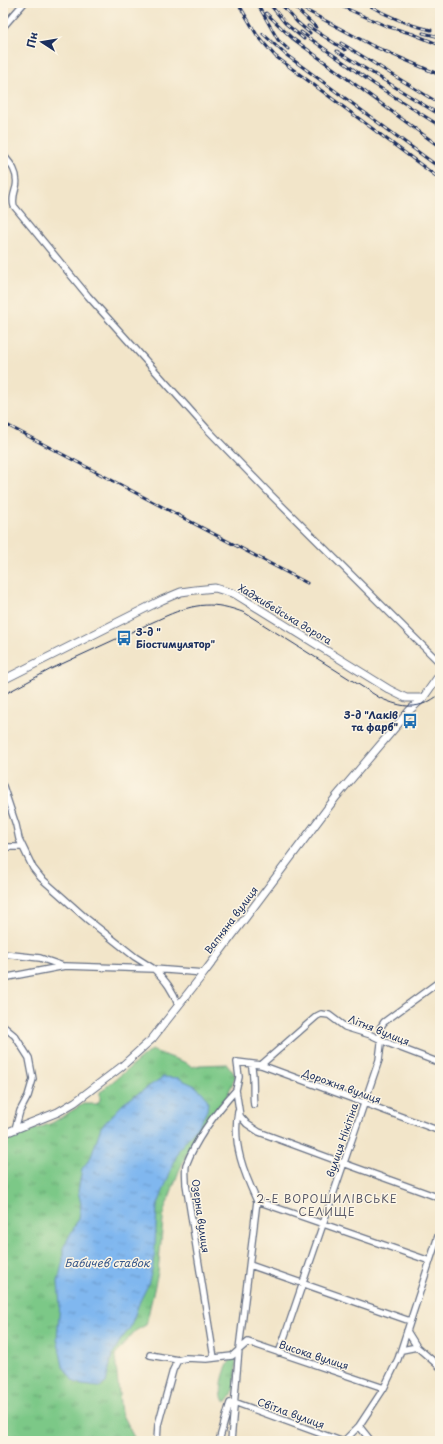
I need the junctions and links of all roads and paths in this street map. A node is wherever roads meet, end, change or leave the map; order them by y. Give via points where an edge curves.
1 (24, 3) edge
2 (3, 27) edge
3 (3, 155) edge
4 (440, 663) edge
5 (440, 674) edge
6 (3, 680) edge
7 (422, 698) junction
8 (3, 786) edge
9 (3, 847) edge
10 (22, 847) junction
11 (3, 954) edge
12 (65, 966) junction
13 (154, 969) junction
14 (204, 973) junction
15 (3, 978) edge
16 (440, 981) edge
17 (178, 1006) junction
18 (3, 1026) edge
19 (381, 1039) junction
20 (440, 1063) edge
21 (251, 1064) junction
22 (260, 1065) junction
23 (236, 1090) junction
24 (364, 1104) junction
25 (254, 1105) dead end
26 (239, 1108) junction
27 (15, 1130) junction
28 (440, 1131) edge
29 (3, 1134) edge
30 (343, 1163) junction
31 (440, 1198) edge
32 (257, 1201) junction
33 (323, 1223) junction
34 (440, 1230) edge
35 (430, 1261) junction
36 (250, 1265) junction
37 (302, 1283) junction
38 (410, 1321) junction
39 (407, 1331) junction
40 (417, 1347) junction
41 (239, 1349) junction
42 (402, 1350) junction
43 (279, 1353) junction
44 (150, 1355) dead end
45 (214, 1358) junction
46 (178, 1360) junction
47 (440, 1367) edge
48 (384, 1388) junction
49 (234, 1402) junction
50 (358, 1426) junction
51 (158, 1441) edge
52 (219, 1441) edge
53 (231, 1441) edge
54 (341, 1441) edge
55 (344, 1441) edge
56 (371, 1441) edge

1 - 2 street
3 - 4 street via 13,166 16,177 14,206 88,296 208,430
5 - 7 street, Вапняна вулиця
6 - 7 street, Хаджибейська дорога via 162,600 181,592 215,588 235,594 390,690 406,698
7 - 14 street, Вапняна вулиця via 336,797
8 - 10 street
9 - 10 street
10 - 13 street via 41,878 87,919
11 - 12 street via 40,958
12 - 13 street
12 - 15 street
13 - 14 street
13 - 17 street via 167,982
14 - 17 street, Вапняна вулиця
16 - 19 street, вулиця Нікітіна via 381,1025
17 - 27 street, Вапняна вулиця via 152,1040 89,1092 58,1112
18 - 27 street via 15,1036 29,1058 33,1079
19 - 20 street, Літня вулиця
19 - 22 street, Літня вулиця via 345,1027 329,1015 321,1014
19 - 24 street, вулиця Нікітіна via 379,1060
21 - 22 street, Дорожня вулиця
21 - 23 street, Дорожня вулиця via 237,1062 239,1077
21 - 25 street
22 - 24 street, Дорожня вулиця
23 - 26 street
23 - 45 street, Озерна вулиця via 200,1137 186,1166 186,1184
24 - 28 street, Дорожня вулиця
24 - 30 street, вулиця Нікітіна
26 - 30 street via 240,1116 260,1132
26 - 32 street via 236,1130 238,1152
27 - 29 street, Вапняна вулиця
30 - 31 street
30 - 33 street, вулиця Нікітіна
32 - 33 street
32 - 36 street
33 - 35 street
33 - 37 street, вулиця Нікітіна
34 - 35 street
35 - 38 street
36 - 37 street
36 - 41 street
37 - 38 street
37 - 43 street, вулиця Нікітіна
38 - 39 street
39 - 40 street
39 - 42 street
40 - 42 street
40 - 47 street
41 - 43 street, Висока вулиця via 248,1342
41 - 45 street via 232,1356
41 - 49 street
42 - 48 street
43 - 48 street, Висока вулиця
44 - 46 street
45 - 46 street
46 - 51 street via 158,1425
48 - 50 street
49 - 52 street via 230,1403 227,1410
49 - 53 street
49 - 54 street, Світла вулиця
50 - 55 street
50 - 56 street

